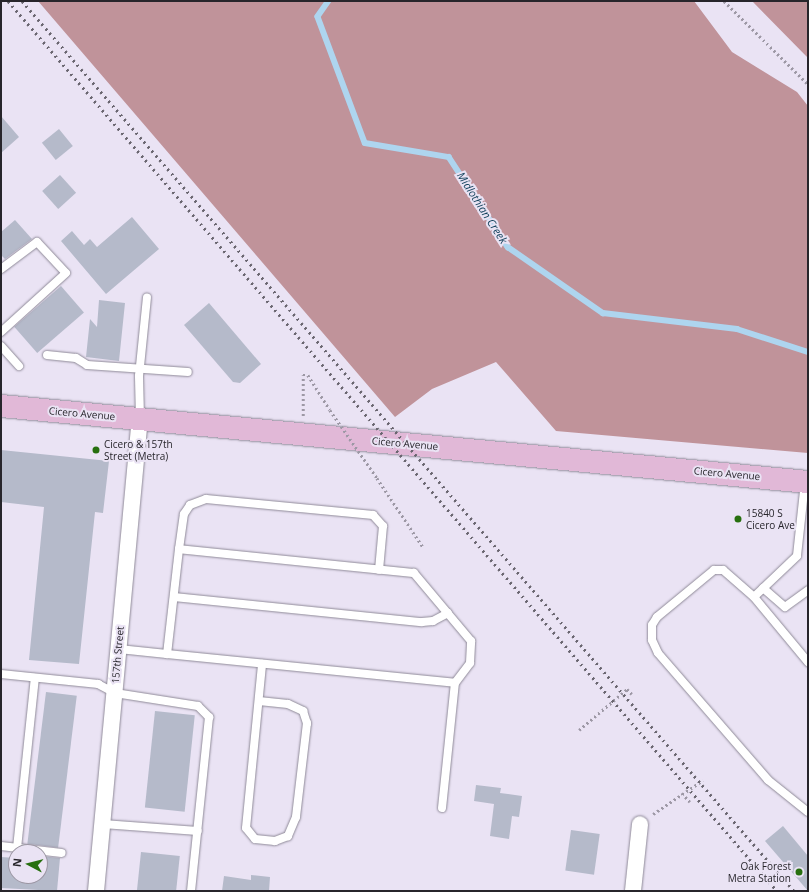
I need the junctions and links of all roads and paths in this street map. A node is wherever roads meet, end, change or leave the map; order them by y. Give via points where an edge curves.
1 (724, 1) edge
2 (808, 84) edge
3 (1, 269) edge
4 (147, 298) dead end
5 (1, 332) edge
6 (1, 346) edge
7 (47, 355) dead end
8 (19, 366) dead end
9 (139, 367) junction
10 (188, 372) dead end
11 (1, 406) edge
12 (303, 417) dead end
13 (140, 419) junction
14 (806, 482) edge
15 (423, 547) dead end
16 (179, 549) junction
17 (379, 570) junction
18 (763, 588) junction
19 (808, 590) edge
20 (174, 597) junction
21 (754, 597) junction
22 (448, 613) junction
23 (119, 649) junction
24 (167, 654) junction
25 (808, 662) edge
26 (262, 664) junction
27 (1, 674) edge
28 (35, 678) junction
29 (455, 683) junction
30 (115, 693) junction
31 (632, 694) dead end
32 (259, 701) junction
33 (579, 730) dead end
34 (703, 780) dead end
35 (682, 793) junction
36 (690, 802) dead end
37 (442, 808) dead end
38 (808, 812) edge
39 (653, 814) dead end
40 (103, 824) junction
41 (640, 824) dead end
42 (198, 831) junction
43 (17, 844) edge
44 (48, 851) edge
45 (62, 853) dead end
46 (96, 891) edge
47 (192, 891) edge
48 (633, 891) edge

1 - 2 path
3 - 5 lane via 37,242 66,273
4 - 9 lane
6 - 8 lane
7 - 9 lane via 76,358 87,365 132,370
9 - 10 lane
9 - 13 lane
11 - 13 main road, Cicero Avenue
12 - 15 path, bridge via 303,375 308,375
13 - 14 main road, Cicero Avenue
13 - 23 street, 157th Street
14 - 18 lane via 797,556
16 - 17 lane
16 - 17 lane via 184,514 190,505 206,498 373,515 383,526
16 - 20 lane
17 - 22 lane via 414,574
18 - 19 lane via 785,607
18 - 21 lane
20 - 22 lane via 422,622 433,621
20 - 24 lane
21 - 25 lane
21 - 38 lane via 723,570 714,570 657,617 652,625 652,640 658,652 768,780
22 - 29 lane via 471,641 470,663
23 - 24 lane
23 - 30 street, 157th Street
24 - 26 lane
26 - 29 lane
26 - 32 lane
27 - 28 lane
28 - 30 lane via 98,684
28 - 43 lane
29 - 37 lane
30 - 40 street, 157th Street
30 - 42 lane via 198,706 209,717
31 - 33 path via 627,689
32 - 32 lane via 246,828 255,838 275,841 288,836 296,817 307,722 303,711 288,704
34 - 35 path
35 - 36 path
35 - 39 path
40 - 42 lane
40 - 46 street, 157th Street
41 - 48 street
42 - 47 lane
44 - 45 lane

